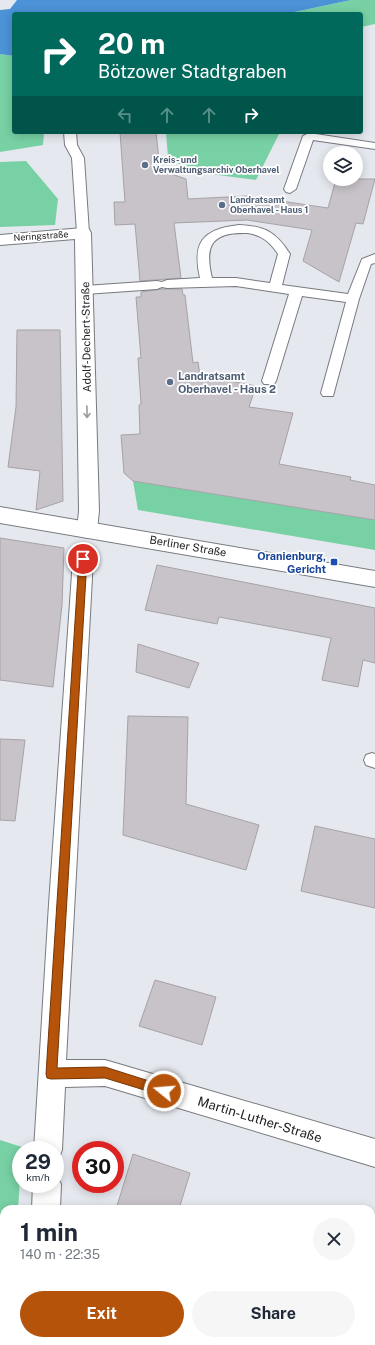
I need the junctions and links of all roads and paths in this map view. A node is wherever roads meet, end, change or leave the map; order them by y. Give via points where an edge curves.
1 (70, 134) edge
2 (375, 146) edge
3 (290, 189) dead end
4 (83, 233) junction
5 (0, 240) edge
6 (375, 258) edge
7 (207, 282) junction
8 (276, 287) junction
9 (85, 290) junction
10 (297, 290) junction
11 (353, 299) junction
12 (269, 381) dead end
13 (328, 393) dead end
14 (0, 516) edge
15 (87, 530) junction
16 (83, 559) dead end
17 (375, 579) edge
18 (51, 1074) junction
19 (48, 1141) edge
20 (375, 1153) edge
21 (47, 1193) edge
22 (46, 1205) edge

1 - 4 lane, Adolf-Dechert-Straße via 71,145 78,158
2 - 3 lane via 309,136
4 - 5 street, Neringstraße
4 - 9 street, Adolf-Dechert-Straße
6 - 11 lane via 366,262
7 - 8 lane via 236,282
7 - 8 lane via 202,261 204,246 218,233 240,229 263,233 277,244 284,254
7 - 9 lane
8 - 10 lane
9 -> 15 street, Adolf-Dechert-Straße via 89,511
10 - 11 lane
10 - 12 lane
11 - 13 lane
14 - 15 street, Berliner Straße
15 - 17 street, Berliner Straße
16 - 18 street
18 - 19 street
18 - 20 street, Martin-Luther-Straße via 105,1073
21 - 22 street

